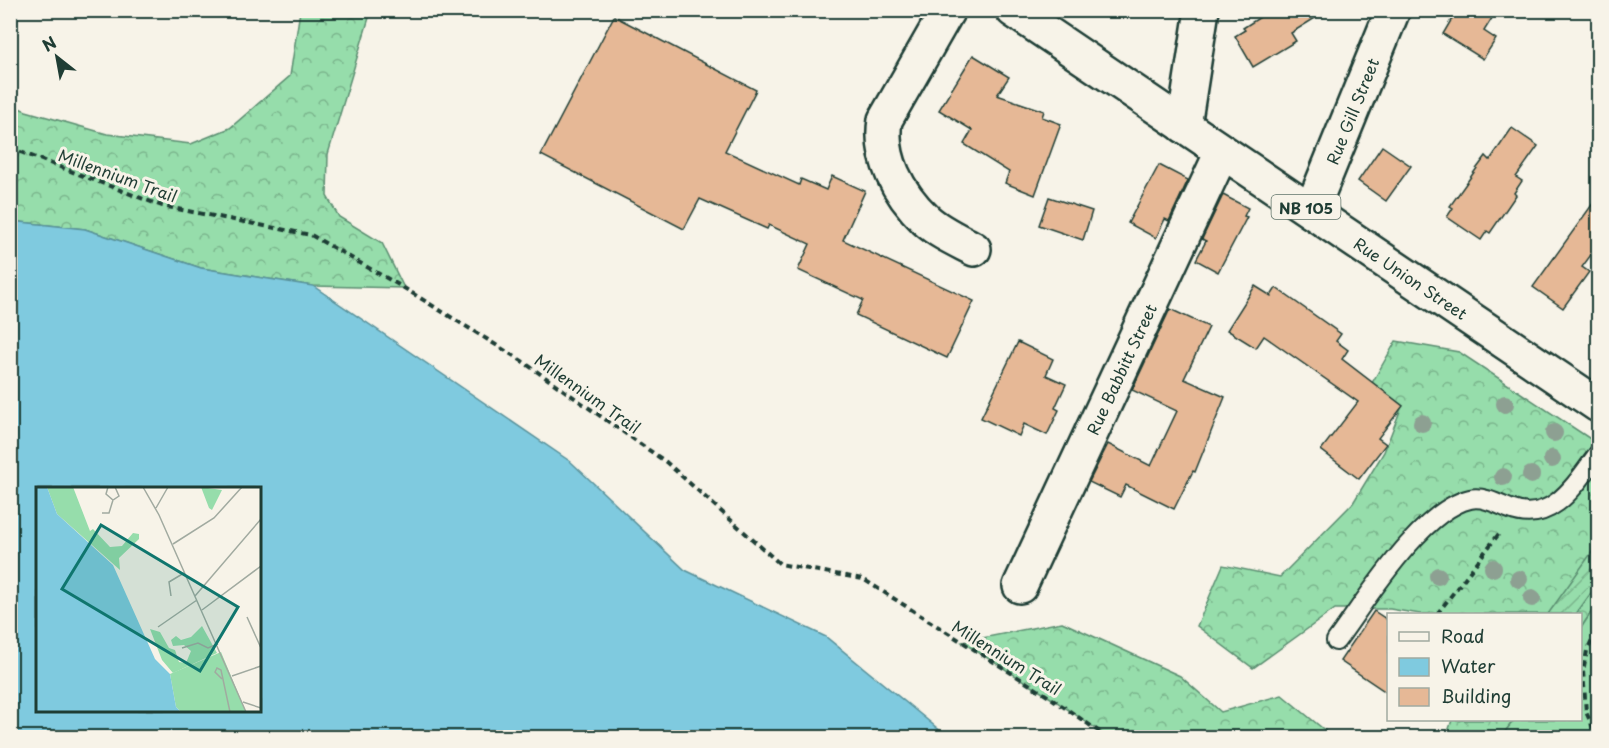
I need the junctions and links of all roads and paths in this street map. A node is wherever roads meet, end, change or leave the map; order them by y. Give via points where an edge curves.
1 (948, 10) edge
2 (1013, 10) edge
3 (1202, 10) edge
4 (1394, 10) edge
5 (1184, 126) junction
6 (10, 148) edge
7 (1222, 152) junction
8 (1311, 211) junction
9 (974, 249) dead end
10 (1599, 405) edge
11 (1599, 454) edge
12 (1516, 512) junction
13 (1020, 586) dead end
14 (1438, 613) edge
15 (1599, 629) edge
16 (1336, 641) dead end
17 (1596, 728) edge
18 (1108, 738) edge
19 (1598, 738) edge

1 - 9 street via 885,120 882,137 886,158 909,201 927,220
2 - 5 street, Rue Union Street / NB 105
3 - 5 street
4 - 8 street, Rue Gill Street
5 - 7 street, Rue Union Street / NB 105
6 - 18 path, Millennium Trail via 162,206 311,235 522,361 666,462 780,564 863,579
7 - 8 street, Rue Union Street / NB 105
7 - 13 street, Rue Babbitt Street
8 - 10 street, Rue Union Street / NB 105
11 - 12 lane via 1557,504 1538,512
12 - 14 path
12 - 16 lane via 1471,499 1448,509 1423,529 1391,566
15 - 17 path via 1587,651 1583,671 1586,712
17 - 19 path

